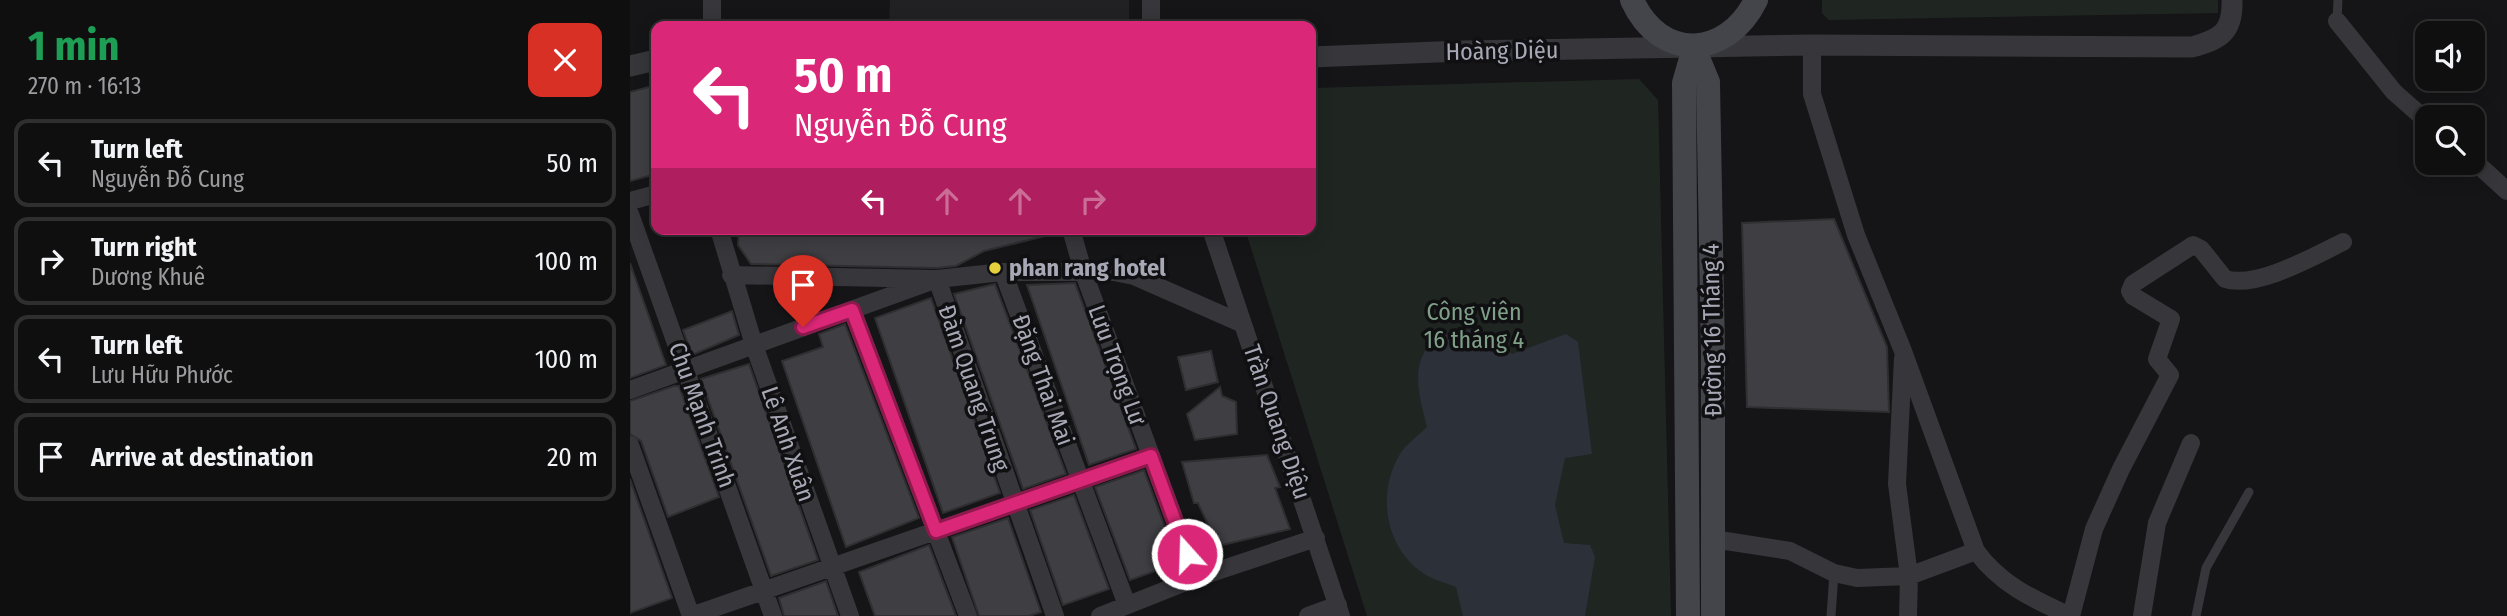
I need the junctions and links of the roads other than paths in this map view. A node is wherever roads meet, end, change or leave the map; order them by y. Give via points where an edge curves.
1 (712, 0) edge
2 (1151, 0) edge
3 (1632, 0) edge
4 (1756, 0) edge
5 (2232, 0) edge
6 (2337, 0) edge
7 (712, 21) edge
8 (1151, 21) edge
9 (2337, 21) joint
10 (1812, 45) junction
11 (1694, 48) junction
12 (1316, 57) edge
13 (651, 61) edge
14 (630, 66) edge
15 (2415, 110) edge
16 (2485, 171) edge
17 (2507, 191) edge
18 (651, 195) edge
19 (630, 201) edge
20 (630, 214) edge
21 (721, 235) edge
22 (1073, 235) edge
23 (1213, 235) edge
24 (2343, 242) dead end
25 (1083, 271) junction
26 (1003, 272) junction
27 (731, 275) junction
28 (937, 279) junction
29 (852, 310) junction
30 (1243, 324) junction
31 (754, 345) junction
32 (1903, 351) junction
33 (1713, 352) junction
34 (1686, 353) junction
35 (686, 370) junction
36 (630, 390) edge
37 (2191, 443) dead end
38 (630, 445) edge
39 (1151, 456) junction
40 (1712, 458) junction
41 (1686, 460) junction
42 (1081, 482) junction
43 (2249, 492) dead end
44 (1015, 504) junction
45 (936, 531) junction
46 (1317, 538) junction
47 (1713, 539) junction
48 (1976, 551) junction
49 (831, 565) junction
50 (1834, 573) junction
51 (1909, 576) junction
52 (1196, 578) junction
53 (764, 590) junction
54 (1127, 605) junction
55 (1340, 610) edge
56 (691, 616) edge
57 (773, 616) edge
58 (850, 616) edge
59 (968, 616) edge
60 (1055, 616) edge
61 (1100, 616) edge
62 (1308, 616) edge
63 (1688, 616) edge
64 (1713, 616) edge
65 (1831, 616) edge
66 (1908, 616) edge
67 (2070, 616) edge
68 (2142, 616) edge
69 (2196, 616) edge

1 - 7 street
2 - 8 street
3 - 11 main road via 1650,30
4 - 11 main road via 1734,30
5 - 10 street, Hoàng Diệu via 2228,29 2215,41 2192,47
6 - 9 lane
9 - 15 street via 2394,92
10 - 11 street, Hoàng Diệu
10 - 32 street via 1812,94 1856,235
11 - 12 street, Hoàng Diệu
11 - 33 main road, Đường 16 Tháng 4 via 1708,82
11 - 34 main road, Đường 16 Tháng 4 via 1684,83
13 - 14 street
16 - 17 street
18 - 19 street
20 - 35 street, Chu Mạnh Trinh
21 - 27 street, Lê Anh Xuân
22 - 25 street, Lưu Trọng Lư
23 - 30 street, Trần Quang Diệu
24 - 67 street via 2293,267 2237,282 2225,279 2193,245 2133,284 2133,296 2171,319 2157,359 2170,375 2094,529
25 - 26 street
25 - 30 street via 1134,276
25 - 39 street, Lưu Trọng Lư
26 - 28 street
26 - 42 street, Đặng Thai Mai
27 - 28 street
27 - 31 street, Lê Anh Xuân
28 - 29 street
28 - 44 street, Đàm Quang Trung
29 - 31 street
29 - 45 street
30 - 46 street, Trần Quang Diệu
31 - 35 street
31 - 49 street, Lê Anh Xuân
32 - 48 street
32 - 51 street via 1897,484
33 - 34 main road
33 - 40 main road, Đường 16 Tháng 4
34 - 41 main road, Đường 16 Tháng 4
35 - 36 street
35 - 53 street, Chu Mạnh Trinh
37 - 68 street via 2157,523
38 - 56 street
39 - 42 street
39 - 52 street, Lưu Trọng Lư
40 - 41 main road
40 - 47 main road, Đường 16 Tháng 4
41 - 63 main road, Đường 16 Tháng 4
42 - 44 street
42 - 54 street, Đặng Thai Mai
43 - 69 lane via 2206,568
44 - 45 street
44 - 60 street, Đàm Quang Trung
45 - 49 street
45 - 59 street
46 - 52 street
46 - 55 street, Trần Quang Diệu
47 - 50 street via 1790,551
47 - 64 main road, Đường 16 Tháng 4
48 - 51 street
48 - 67 street via 2004,583
49 - 53 street
49 - 58 street, Lê Anh Xuân
50 - 51 street via 1857,578
50 - 65 lane
51 - 66 street
52 - 54 street
53 - 56 street
53 - 57 street, Chu Mạnh Trinh
54 - 61 street
55 - 62 street

